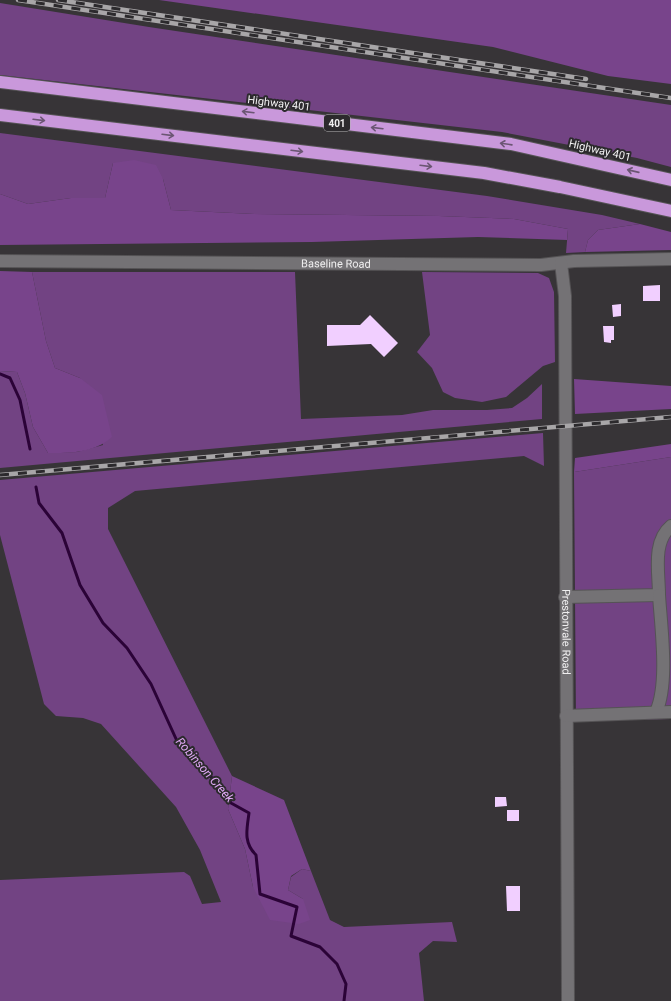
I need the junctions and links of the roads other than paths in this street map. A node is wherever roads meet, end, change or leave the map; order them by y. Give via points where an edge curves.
1 (0, 82) edge
2 (0, 115) edge
3 (671, 180) edge
4 (671, 211) edge
5 (671, 259) edge
6 (0, 261) edge
7 (560, 263) junction
8 (671, 526) edge
9 (659, 595) junction
10 (565, 597) junction
11 (667, 650) edge
12 (656, 712) junction
13 (671, 712) edge
14 (566, 716) junction
15 (568, 1001) edge

3 -> 1 highway, Highway 401 / 401 via 510,144
2 -> 4 highway via 484,173
5 - 7 street, Baseline Road
6 - 7 street, Baseline Road via 541,265
7 - 10 street, Prestonvale Road via 565,296
8 - 9 street via 663,533 659,543
9 - 10 street
9 - 11 street
10 - 14 street, Prestonvale Road
11 - 12 street via 662,700
12 - 13 street
12 - 14 street
14 - 15 street, Prestonvale Road

